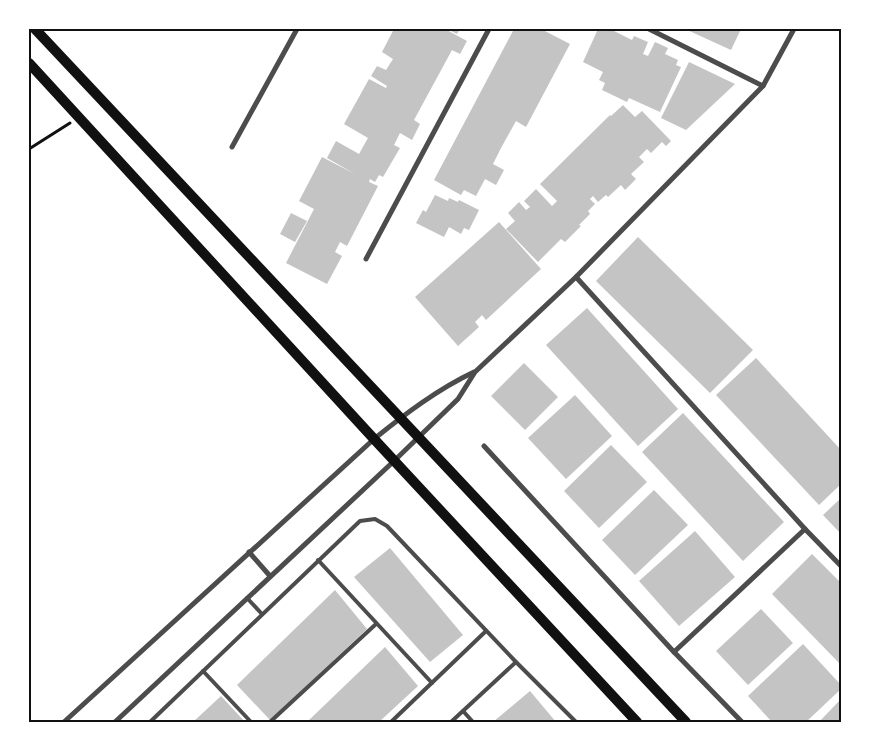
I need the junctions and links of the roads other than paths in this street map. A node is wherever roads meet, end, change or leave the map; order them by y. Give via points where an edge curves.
1 (35, 29) edge
2 (297, 29) edge
3 (488, 29) edge
4 (649, 29) edge
5 (794, 29) edge
6 (29, 63) edge
7 (764, 86) junction
8 (232, 147) dead end
9 (366, 259) dead end
10 (576, 277) junction
11 (475, 372) junction
12 (400, 418) junction
13 (418, 437) junction
14 (374, 439) junction
15 (484, 446) dead end
16 (394, 461) junction
17 (805, 529) junction
18 (249, 552) junction
19 (318, 560) junction
20 (841, 566) edge
21 (270, 576) junction
22 (247, 598) junction
23 (262, 614) junction
24 (376, 624) junction
25 (486, 631) junction
26 (674, 652) junction
27 (516, 662) junction
28 (203, 671) junction
29 (432, 683) junction
30 (463, 711) junction
31 (64, 722) edge
32 (115, 722) edge
33 (150, 722) edge
34 (251, 722) edge
35 (270, 722) edge
36 (391, 722) edge
37 (451, 722) edge
38 (473, 722) edge
39 (576, 722) edge
40 (637, 722) edge
41 (686, 722) edge
42 (742, 722) edge

1 - 12 main road
2 - 8 street
3 - 9 street
4 - 7 street
5 - 7 street
6 - 14 main road
7 - 10 street
10 - 11 street
10 - 17 street
11 - 12 street
11 - 13 street via 458,398
12 - 13 main road
12 - 14 street
13 - 16 street
13 - 41 main road
14 - 16 main road
14 - 18 street
15 - 26 street
16 - 21 street
16 - 40 main road
17 - 20 street
17 - 26 street
18 - 21 street
18 - 31 street
19 - 23 lane
19 - 24 lane
19 - 25 lane via 360,521 375,519 387,526
21 - 22 street
22 - 23 lane
22 - 32 street
23 - 28 lane
24 - 29 lane
24 - 35 lane
25 - 27 lane
25 - 29 lane
26 - 42 street
27 - 30 lane
27 - 39 lane
28 - 33 lane
28 - 34 lane
29 - 36 lane
30 - 37 lane
30 - 38 lane

